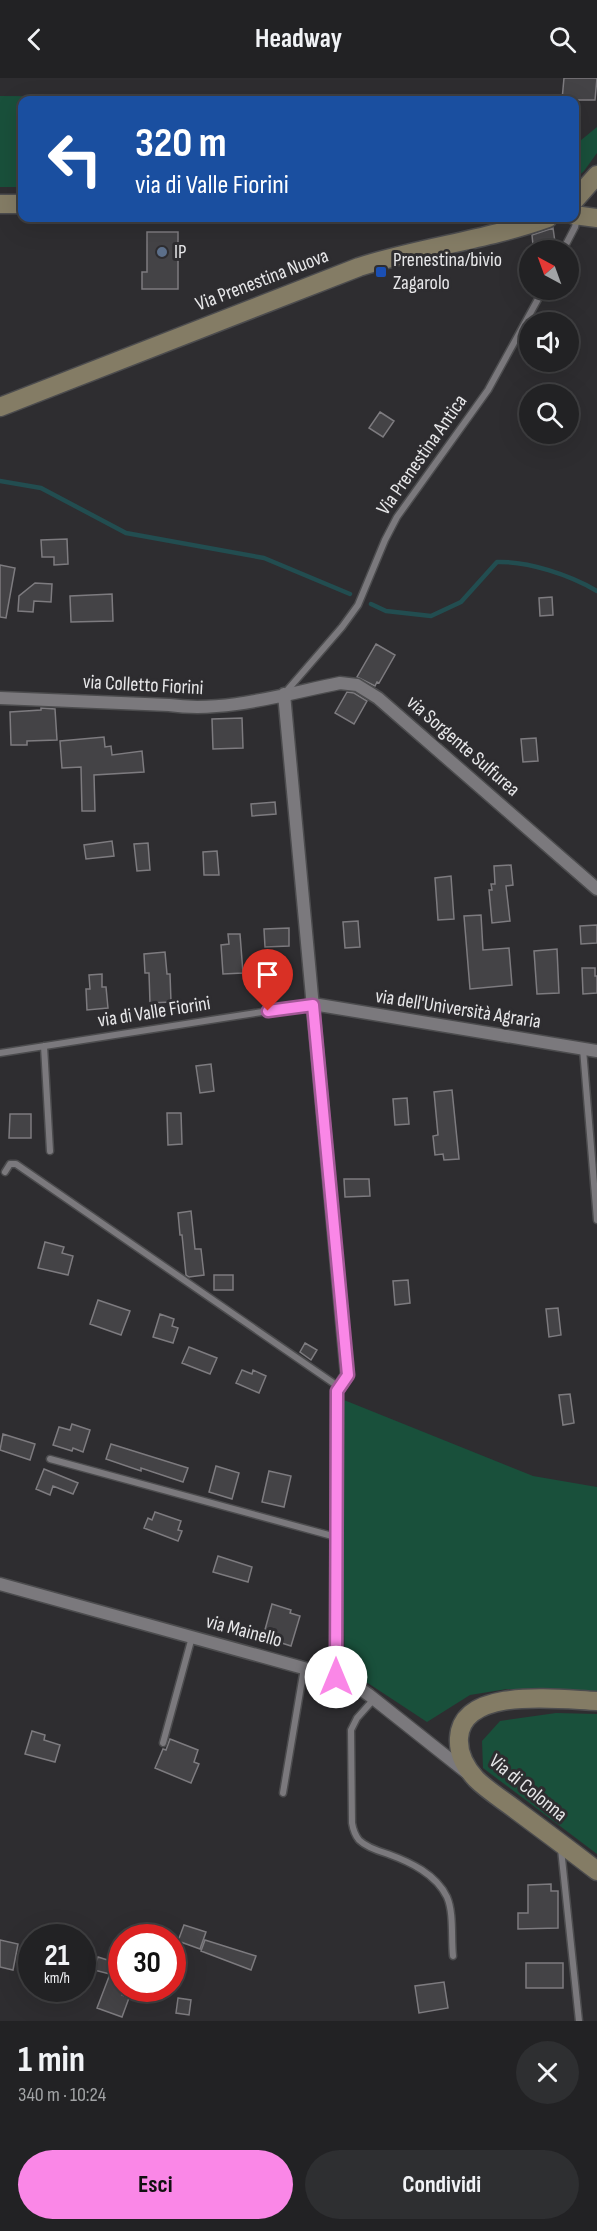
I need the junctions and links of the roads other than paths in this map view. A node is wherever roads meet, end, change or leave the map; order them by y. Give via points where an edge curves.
1 (597, 175) edge
2 (0, 204) edge
3 (18, 204) edge
4 (579, 206) edge
5 (579, 212) edge
6 (597, 218) edge
7 (535, 222) edge
8 (575, 222) edge
9 (568, 240) edge
10 (538, 300) edge
11 (0, 407) edge
12 (284, 694) junction
13 (0, 698) edge
14 (597, 889) edge
15 (313, 1005) junction
16 (44, 1046) junction
17 (583, 1049) junction
18 (597, 1051) edge
19 (0, 1053) edge
20 (50, 1150) dead end
21 (5, 1172) dead end
22 (597, 1220) edge
23 (339, 1387) junction
24 (50, 1459) dead end
25 (336, 1537) junction
26 (0, 1584) edge
27 (192, 1637) junction
28 (304, 1668) junction
29 (336, 1677) junction
30 (374, 1699) junction
31 (597, 1701) edge
32 (163, 1743) dead end
33 (483, 1785) junction
34 (283, 1793) dead end
35 (560, 1843) junction
36 (597, 1870) edge
37 (453, 1956) dead end
38 (579, 2021) edge

1 - 4 main road
2 - 3 main road
5 - 6 main road
7 - 11 main road, Via Prenestina Nuova via 359,267
8 - 9 lane
10 - 12 lane, Via Prenestina Antica via 488,390 397,517 358,605
12 - 13 street, via Colletto Fiorini via 193,708
12 - 14 street, via Sorgente Sulfurea via 344,683 368,690
12 - 15 street
15 - 16 lane, via di Valle Fiorini
15 - 17 street, via dell'Università Agraria
15 - 23 street via 348,1375
16 - 19 lane, via di Valle Fiorini
16 - 20 lane
17 - 18 street, via dell'Università Agraria
17 - 22 lane
21 - 23 lane via 10,1164 16,1164
23 - 25 street
24 - 25 lane
25 - 29 street
26 - 27 street, via Mainello
27 - 28 street, via Mainello
27 - 32 lane
28 - 29 street, via Mainello
28 - 34 lane
29 - 30 street, via Mainello
30 - 33 street, via Mainello
30 - 37 lane via 354,1723 349,1738 354,1832 368,1846 409,1863 438,1885 449,1905
31 - 33 main road, Via di Colonna via 511,1699 486,1704 474,1712 461,1727 459,1748 466,1765
33 - 35 main road, Via di Colonna
35 - 36 main road, Via di Colonna
35 - 38 lane

